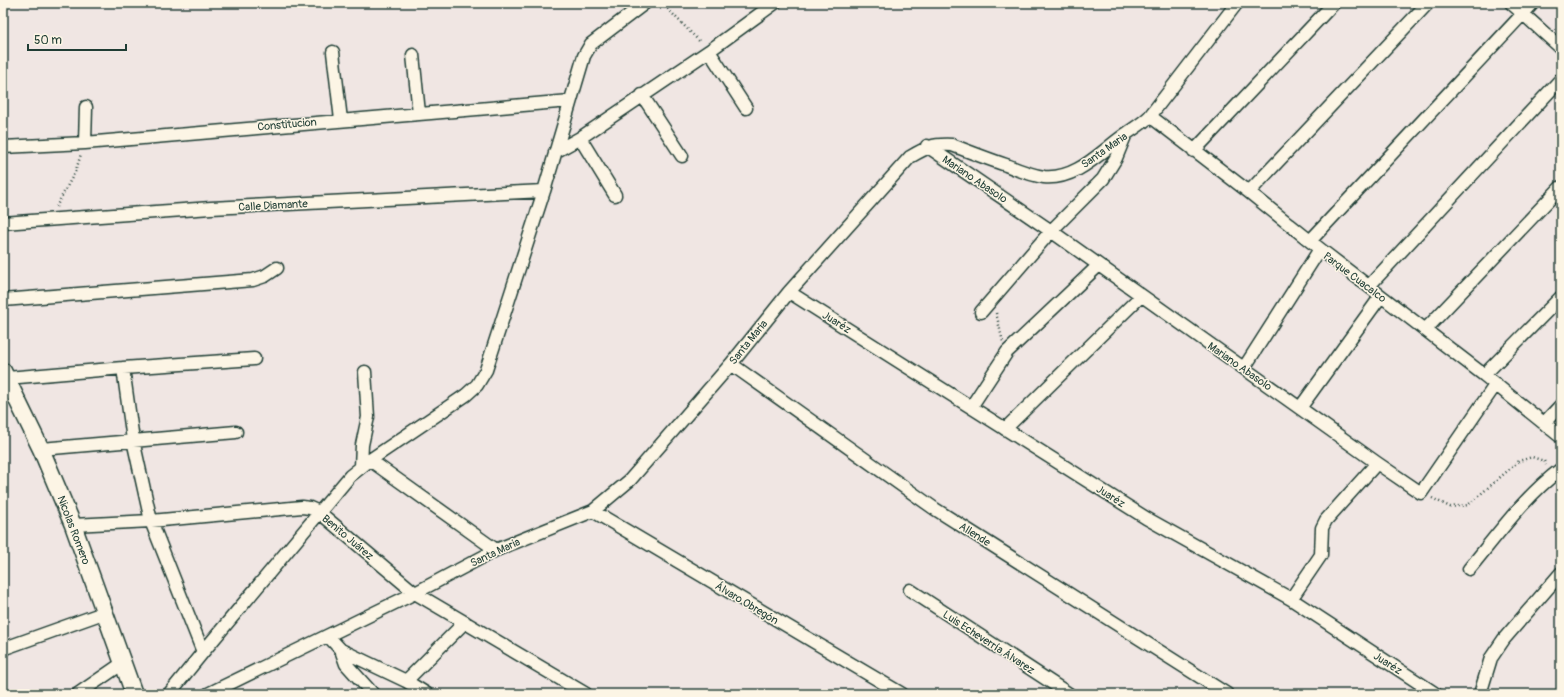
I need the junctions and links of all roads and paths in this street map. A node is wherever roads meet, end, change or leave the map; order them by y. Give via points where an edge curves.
1 (645, 3) edge
2 (662, 3) edge
3 (775, 3) edge
4 (1237, 3) edge
5 (1334, 3) edge
6 (1428, 3) edge
7 (1512, 3) edge
8 (1533, 3) edge
9 (1523, 14) junction
10 (1561, 48) edge
11 (709, 51) junction
12 (333, 52) dead end
13 (413, 55) dead end
14 (1561, 79) edge
15 (642, 95) junction
16 (570, 101) junction
17 (86, 107) dead end
18 (746, 108) dead end
19 (419, 113) junction
20 (1150, 116) junction
21 (341, 120) junction
22 (1126, 135) junction
23 (580, 138) junction
24 (84, 143) junction
25 (927, 146) junction
26 (3, 147) edge
27 (1194, 151) junction
28 (555, 152) junction
29 (682, 156) dead end
30 (1561, 187) edge
31 (544, 191) junction
32 (1249, 192) junction
33 (615, 195) dead end
34 (49, 220) junction
35 (3, 223) edge
36 (1051, 231) junction
37 (1310, 241) junction
38 (1320, 249) junction
39 (1099, 265) junction
40 (277, 268) dead end
41 (1369, 286) junction
42 (789, 292) junction
43 (1141, 296) junction
44 (1381, 296) junction
45 (1561, 297) edge
46 (993, 299) junction
47 (3, 300) edge
48 (981, 312) dead end
49 (1426, 329) junction
50 (1007, 352) junction
51 (254, 359) dead end
52 (731, 364) junction
53 (123, 368) junction
54 (1244, 368) junction
55 (365, 372) dead end
56 (5, 375) edge
57 (1484, 375) junction
58 (1496, 384) junction
59 (1561, 405) edge
60 (971, 407) junction
61 (1300, 408) junction
62 (1544, 422) junction
63 (1006, 429) junction
64 (236, 432) dead end
65 (1561, 437) edge
66 (133, 440) junction
67 (41, 449) junction
68 (366, 463) junction
69 (1377, 463) junction
70 (1556, 472) edge
71 (1421, 493) junction
72 (593, 511) junction
73 (318, 512) junction
74 (151, 521) junction
75 (73, 525) junction
76 (496, 550) junction
77 (1469, 568) dead end
78 (1561, 573) edge
79 (910, 590) dead end
80 (415, 593) junction
81 (1291, 599) junction
82 (106, 612) junction
83 (465, 622) junction
84 (328, 636) junction
85 (5, 648) dead end
86 (341, 650) junction
87 (203, 652) junction
88 (123, 663) junction
89 (406, 681) junction
90 (78, 694) edge
91 (134, 694) edge
92 (170, 694) edge
93 (208, 694) edge
94 (374, 694) edge
95 (427, 694) edge
96 (586, 694) edge
97 (902, 694) edge
98 (1068, 694) edge
99 (1227, 694) edge
100 (1436, 694) edge
101 (1480, 694) edge

1 - 16 street via 591,44 584,56
2 - 11 path
3 - 11 street
4 - 20 street, Santa Maria
5 - 27 street
6 - 32 street
7 - 9 street
8 - 9 street
9 - 10 street
9 - 37 street
11 - 15 street
11 - 18 street
12 - 21 street
13 - 19 street
14 - 41 street
15 - 23 street
15 - 29 street
16 - 19 street, Constitucion
16 - 28 street
17 - 24 street
19 - 21 street, Constitucion
20 - 22 street, Santa Maria
20 - 27 street, Parque Cuacalco
21 - 24 street, Constitucion
22 - 25 street, Santa Maria via 1074,171 1045,177 952,146
22 - 36 street via 1103,179
23 - 28 street
23 - 33 street
24 - 26 street, Constitucion
24 - 34 path via 76,170
25 - 36 street, Mariano Abasolo
25 - 42 street, Santa Maria via 910,157
27 - 32 street, Parque Cuacalco
28 - 31 street
30 - 49 street
31 - 34 street, Calle Diamante via 211,208
31 - 68 street via 486,370 477,385
32 - 37 street, Parque Cuacalco
34 - 35 street, Calle Diamante
36 - 39 street, Mariano Abasolo
36 - 46 street
37 - 38 street, Parque Cuacalco
38 - 41 street, Parque Cuacalco
38 - 54 street
39 - 43 street, Mariano Abasolo
39 - 50 street
40 - 47 street via 253,280
41 - 44 street, Parque Cuacalco
42 - 52 street, Santa Maria
42 - 60 street, Juaréz
43 - 54 street, Mariano Abasolo
43 - 63 street
44 - 49 street, Parque Cuacalco
44 - 61 street
45 - 57 street
46 - 48 street
46 - 50 path via 1001,338
49 - 57 street, Parque Cuacalco
50 - 60 street
51 - 53 street
52 - 72 street, Santa Maria via 630,480
52 - 99 street, Allende via 935,509
53 - 56 street
53 - 66 street
54 - 61 street, Mariano Abasolo
55 - 68 street via 368,417 362,445
56 - 67 main road, Nicolas Romero
57 - 58 street, Parque Cuacalco
58 - 62 street, Parque Cuacalco
58 - 71 street
59 - 62 street
60 - 63 street, Juaréz
61 - 69 street, Mariano Abasolo
62 - 65 street, Parque Cuacalco
63 - 81 street, Juaréz via 1146,518
64 - 66 street
66 - 67 street
66 - 74 street
67 - 75 main road, Nicolas Romero
68 - 73 street
68 - 76 street
69 - 71 street, Mariano Abasolo
69 - 81 street via 1326,520 1322,528 1321,555
70 - 71 path via 1544,461 1532,457 1519,461 1468,505 1450,507
70 - 77 street via 1522,505
72 - 76 street, Santa Maria
72 - 97 street, Álvaro Obregón
73 - 74 street, Benito Juárez via 302,506
73 - 80 street, Benito Juárez
73 - 87 street
74 - 75 street, Benito Juárez
74 - 87 street
75 - 82 main road, Nicolas Romero
76 - 80 street, Santa Maria
78 - 101 street via 1491,658
79 - 98 street, Luis Echeverría Álvarez
80 - 83 street, Benito Juárez
80 - 84 street, Santa Maria
81 - 100 street, Juaréz
82 - 85 street
82 - 88 main road, Nicolas Romero
83 - 89 street
83 - 96 street, Benito Juárez
84 - 86 street
84 - 93 street, Santa Maria
86 - 89 street
86 - 94 street via 346,664
87 - 92 street
88 - 90 street
88 - 91 main road, Nicolas Romero
89 - 95 street

